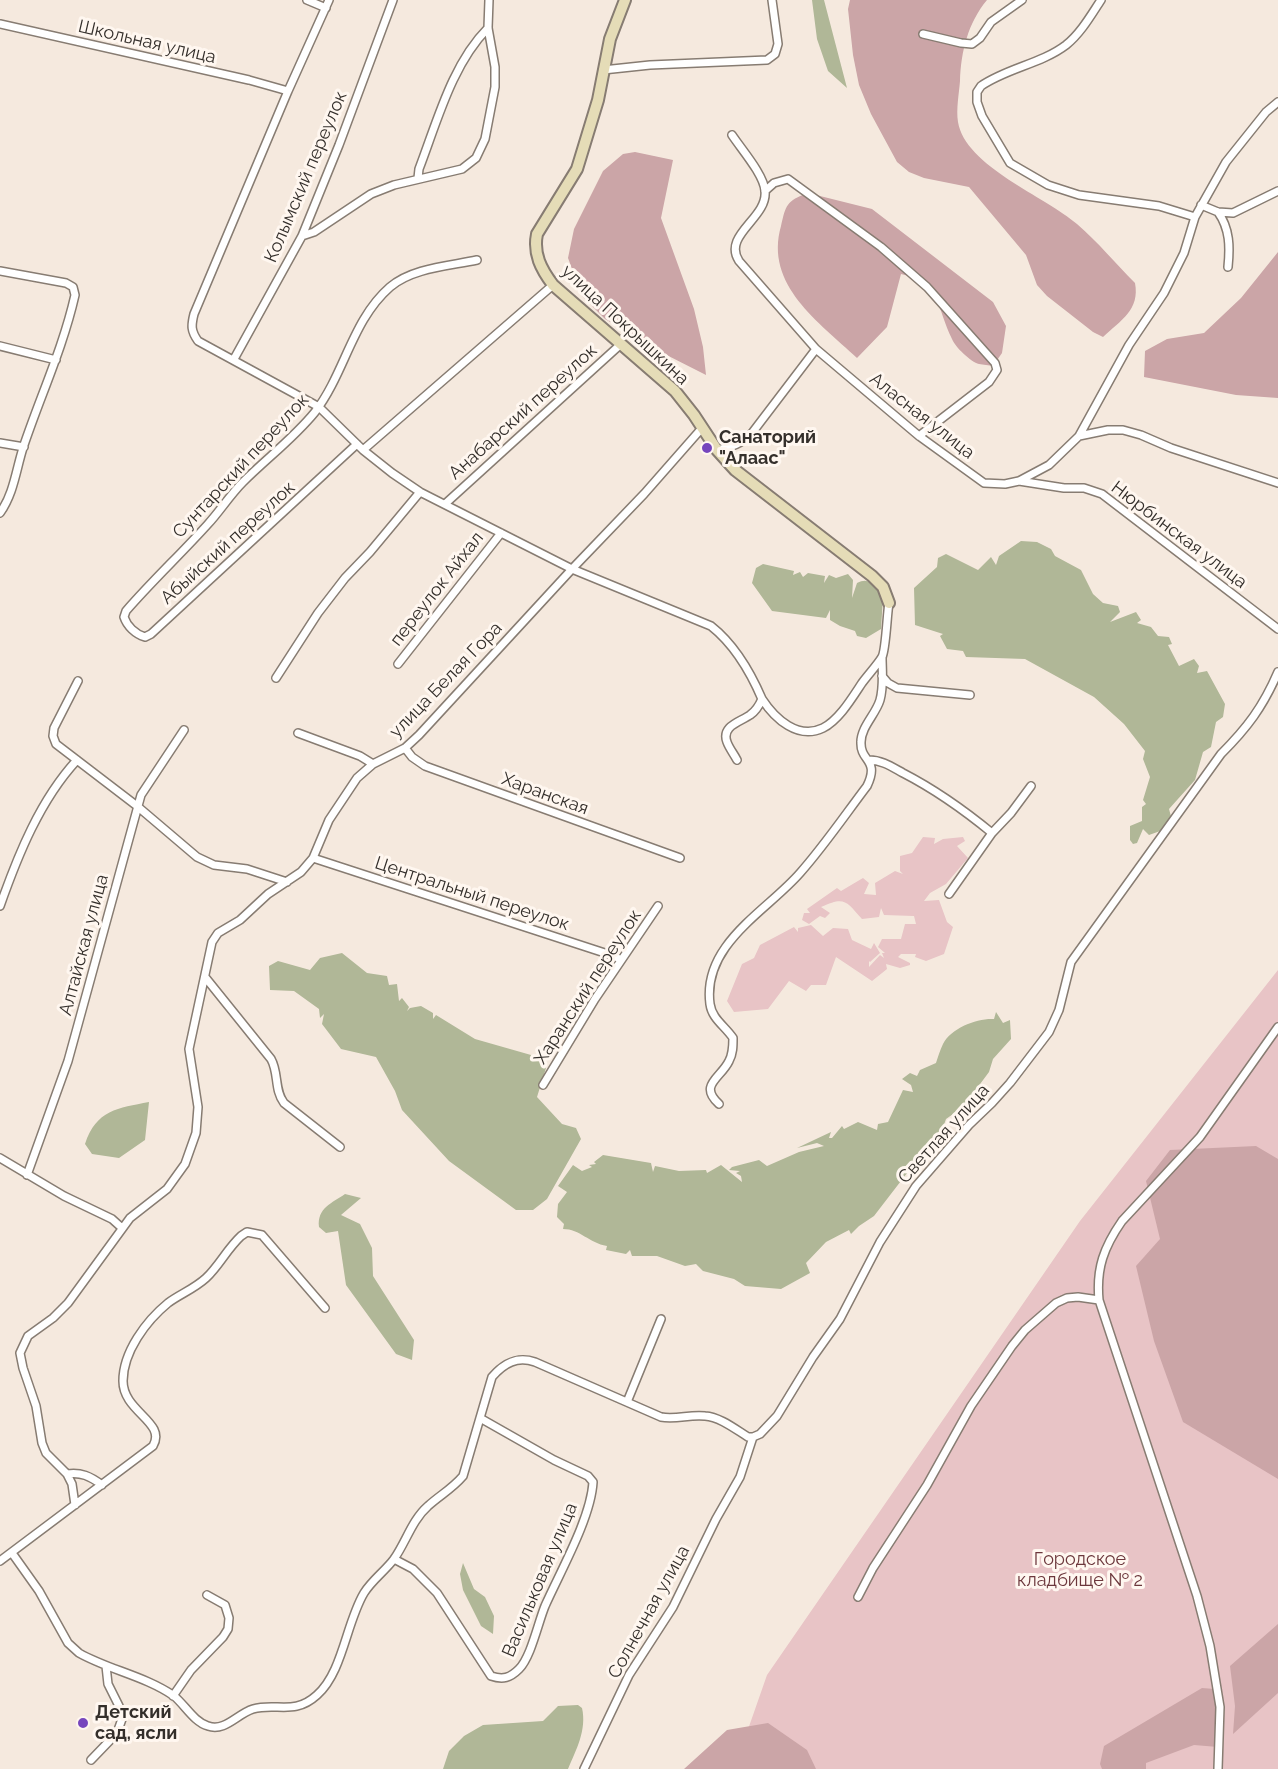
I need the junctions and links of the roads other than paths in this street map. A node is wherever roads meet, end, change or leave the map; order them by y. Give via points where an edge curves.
1 (308, 0) edge
2 (329, 0) edge
3 (393, 0) edge
4 (489, 0) edge
5 (624, 0) edge
6 (772, 0) edge
7 (1022, 0) edge
8 (1101, 0) edge
9 (326, 8) junction
10 (0, 24) edge
11 (488, 28) junction
12 (923, 34) dead end
13 (603, 70) junction
14 (288, 91) junction
15 (1278, 102) edge
16 (732, 135) dead end
17 (418, 178) junction
18 (765, 191) junction
19 (1278, 191) edge
20 (1201, 205) junction
21 (1218, 212) junction
22 (1195, 217) junction
23 (302, 236) junction
24 (477, 260) dead end
25 (1228, 267) dead end
26 (0, 271) edge
27 (553, 285) junction
28 (621, 344) junction
29 (0, 346) edge
30 (816, 348) junction
31 (234, 359) junction
32 (56, 360) junction
33 (319, 407) junction
34 (702, 428) junction
35 (919, 436) junction
36 (1079, 436) junction
37 (0, 443) edge
38 (24, 447) junction
39 (360, 447) junction
40 (717, 450) junction
41 (1019, 481) junction
42 (1278, 483) edge
43 (420, 492) junction
44 (445, 504) junction
45 (0, 513) edge
46 (501, 533) junction
47 (572, 568) junction
48 (889, 603) joint
49 (126, 611) joint
50 (1278, 629) edge
51 (882, 657) junction
52 (398, 664) dead end
53 (1278, 672) edge
54 (882, 676) junction
55 (276, 678) dead end
56 (78, 681) dead end
57 (970, 695) dead end
58 (762, 699) junction
59 (184, 730) dead end
60 (298, 733) dead end
61 (405, 748) junction
62 (77, 760) junction
63 (737, 760) dead end
64 (869, 760) junction
65 (373, 764) junction
66 (1031, 786) dead end
67 (137, 806) junction
68 (992, 833) junction
69 (313, 858) junction
70 (680, 858) dead end
71 (287, 882) junction
72 (949, 894) dead end
73 (0, 906) edge
74 (658, 906) dead end
75 (621, 960) junction
76 (205, 977) junction
77 (1278, 1027) edge
78 (543, 1085) dead end
79 (719, 1104) dead end
80 (340, 1147) dead end
81 (0, 1158) edge
82 (27, 1175) junction
83 (122, 1228) junction
84 (1099, 1300) junction
85 (325, 1308) dead end
86 (661, 1319) dead end
87 (627, 1402) junction
88 (480, 1418) junction
89 (753, 1437) junction
90 (67, 1474) junction
91 (102, 1485) junction
92 (75, 1505) junction
93 (12, 1553) junction
94 (394, 1559) junction
95 (0, 1561) edge
96 (207, 1595) dead end
97 (858, 1597) dead end
98 (106, 1666) junction
99 (173, 1696) junction
100 (92, 1760) dead end
101 (584, 1769) edge
102 (1218, 1769) edge

1 - 9 street
2 - 9 street
3 - 23 street, Колымский переулок
4 - 11 street
5 - 13 street, улица Покрышкина
6 - 13 street via 778,44 775,54 767,60
7 - 12 street via 991,22 972,44
8 - 22 street via 1067,44 981,86 977,102 982,116 1010,163 1048,185 1078,195 1158,206
9 - 14 street
10 - 14 street, Школьная улица
11 - 17 street via 465,55 455,76
11 - 17 street via 495,87 485,139 469,165
13 - 27 street, улица Покрышкина via 577,169 537,234 537,257
14 - 31 street via 190,327 198,341
15 - 20 street via 1226,162
16 - 18 street
17 - 23 street via 371,194
18 - 30 street, Аласная улица via 762,207 736,242 734,254
18 - 35 street via 788,178 843,218 927,287 995,363 997,370 989,382
19 - 21 street via 1233,213
20 - 21 street
20 - 22 street
21 - 25 street via 1228,236
22 - 36 street via 1168,286 1129,345
23 - 31 street, Колымский переулок
24 - 33 street, Сунтарский переулок via 415,273 390,287 357,330
26 - 32 street via 66,283 73,288 72,309
27 - 28 street, улица Покрышкина
27 - 39 street, Абыйский переулок
28 - 34 street, улица Покрышкина via 675,392
28 - 44 street, Анабарский переулок
29 - 32 street
30 - 35 street, Аласная улица
30 - 40 street via 744,442
31 - 33 street
32 - 38 street
33 - 39 street
33 - 49 street, Сунтарский переулок via 243,482
34 - 40 street, улица Покрышкина
34 - 47 street, улица Белая Гора
35 - 41 street, Аласная улица via 984,483
36 - 41 street via 1049,465
36 - 42 street via 1123,430
37 - 38 street
38 - 45 street via 12,491
39 - 43 street
39 - 49 street, Абыйский переулок via 151,634 145,637 133,630 126,622
40 - 48 street, улица Покрышкина via 752,485 872,576 883,587
41 - 50 street, Нюрбинская улица via 1084,488 1102,494
43 - 44 street
43 - 55 street via 325,604
44 - 46 street
46 - 47 street
46 - 52 street, переулок Айхал
47 - 58 street via 711,626 740,657
47 - 61 street, улица Белая Гора
48 - 51 street
51 - 54 street
51 - 58 street via 853,697 823,728 796,730 771,713
53 - 89 street, Светлая улица via 1246,729 1221,754 1071,962 1049,1032 1010,1083 962,1132 904,1203 840,1319 777,1416
54 - 57 street via 897,688
54 - 64 street via 880,699 861,735 860,745
56 - 62 street via 53,732 56,744
58 - 63 street via 749,716 726,732 726,741
59 - 67 street, Алтайская улица
60 - 65 street
61 - 65 street, улица Белая Гора
61 - 70 street, Харанская via 425,766
62 - 67 street
62 - 73 street via 49,797
64 - 68 street via 887,764 948,798
64 - 79 street via 872,775 867,786 798,875 743,925 714,970 710,1005 715,1018 733,1038 731,1058 710,1089
65 - 69 street, улица Белая Гора via 340,801
66 - 68 street
67 - 71 street via 197,857 214,865 247,869
67 - 82 street, Алтайская улица via 68,1061
68 - 72 street
69 - 71 street, улица Белая Гора
69 - 75 street, Центральный переулок
71 - 76 street, улица Белая Гора via 218,933 212,942
74 - 75 street, Харанский переулок
75 - 78 street, Харанский переулок
76 - 80 street via 271,1059 279,1097
76 - 83 street, улица Белая Гора via 189,1049 198,1107 196,1133 185,1164 167,1188
77 - 84 street via 1200,1137 1111,1237 1097,1281
81 - 82 street
82 - 83 street
83 - 90 street, улица Белая Гора via 69,1303 28,1336 21,1353 42,1443 46,1453
84 - 97 street via 1078,1297 1056,1303 1012,1346 971,1406
84 - 102 street via 1210,1646 1220,1707
85 - 91 street via 262,1235 247,1232 241,1236 205,1279 152,1317 136,1341 124,1372 124,1391 128,1401 152,1424 156,1440
86 - 87 street
87 - 88 street via 535,1362 517,1359 492,1377
87 - 89 street via 672,1419 714,1418
88 - 94 street via 463,1476 427,1506
88 - 94 street, Васильковая улица via 593,1482 575,1539 520,1668 509,1677 491,1676 437,1593 413,1569
89 - 101 street, Солнечная улица via 740,1477 673,1607 629,1676
90 - 91 street via 84,1474
90 - 92 street, улица Белая Гора
91 - 92 street
92 - 93 street
93 - 95 street
93 - 98 street via 69,1643 79,1653
94 - 99 street via 365,1591 327,1684 308,1702 253,1709 220,1727 209,1727
96 - 99 street via 225,1605 228,1629 190,1670
98 - 99 street
98 - 100 street via 108,1684 122,1719 117,1734

